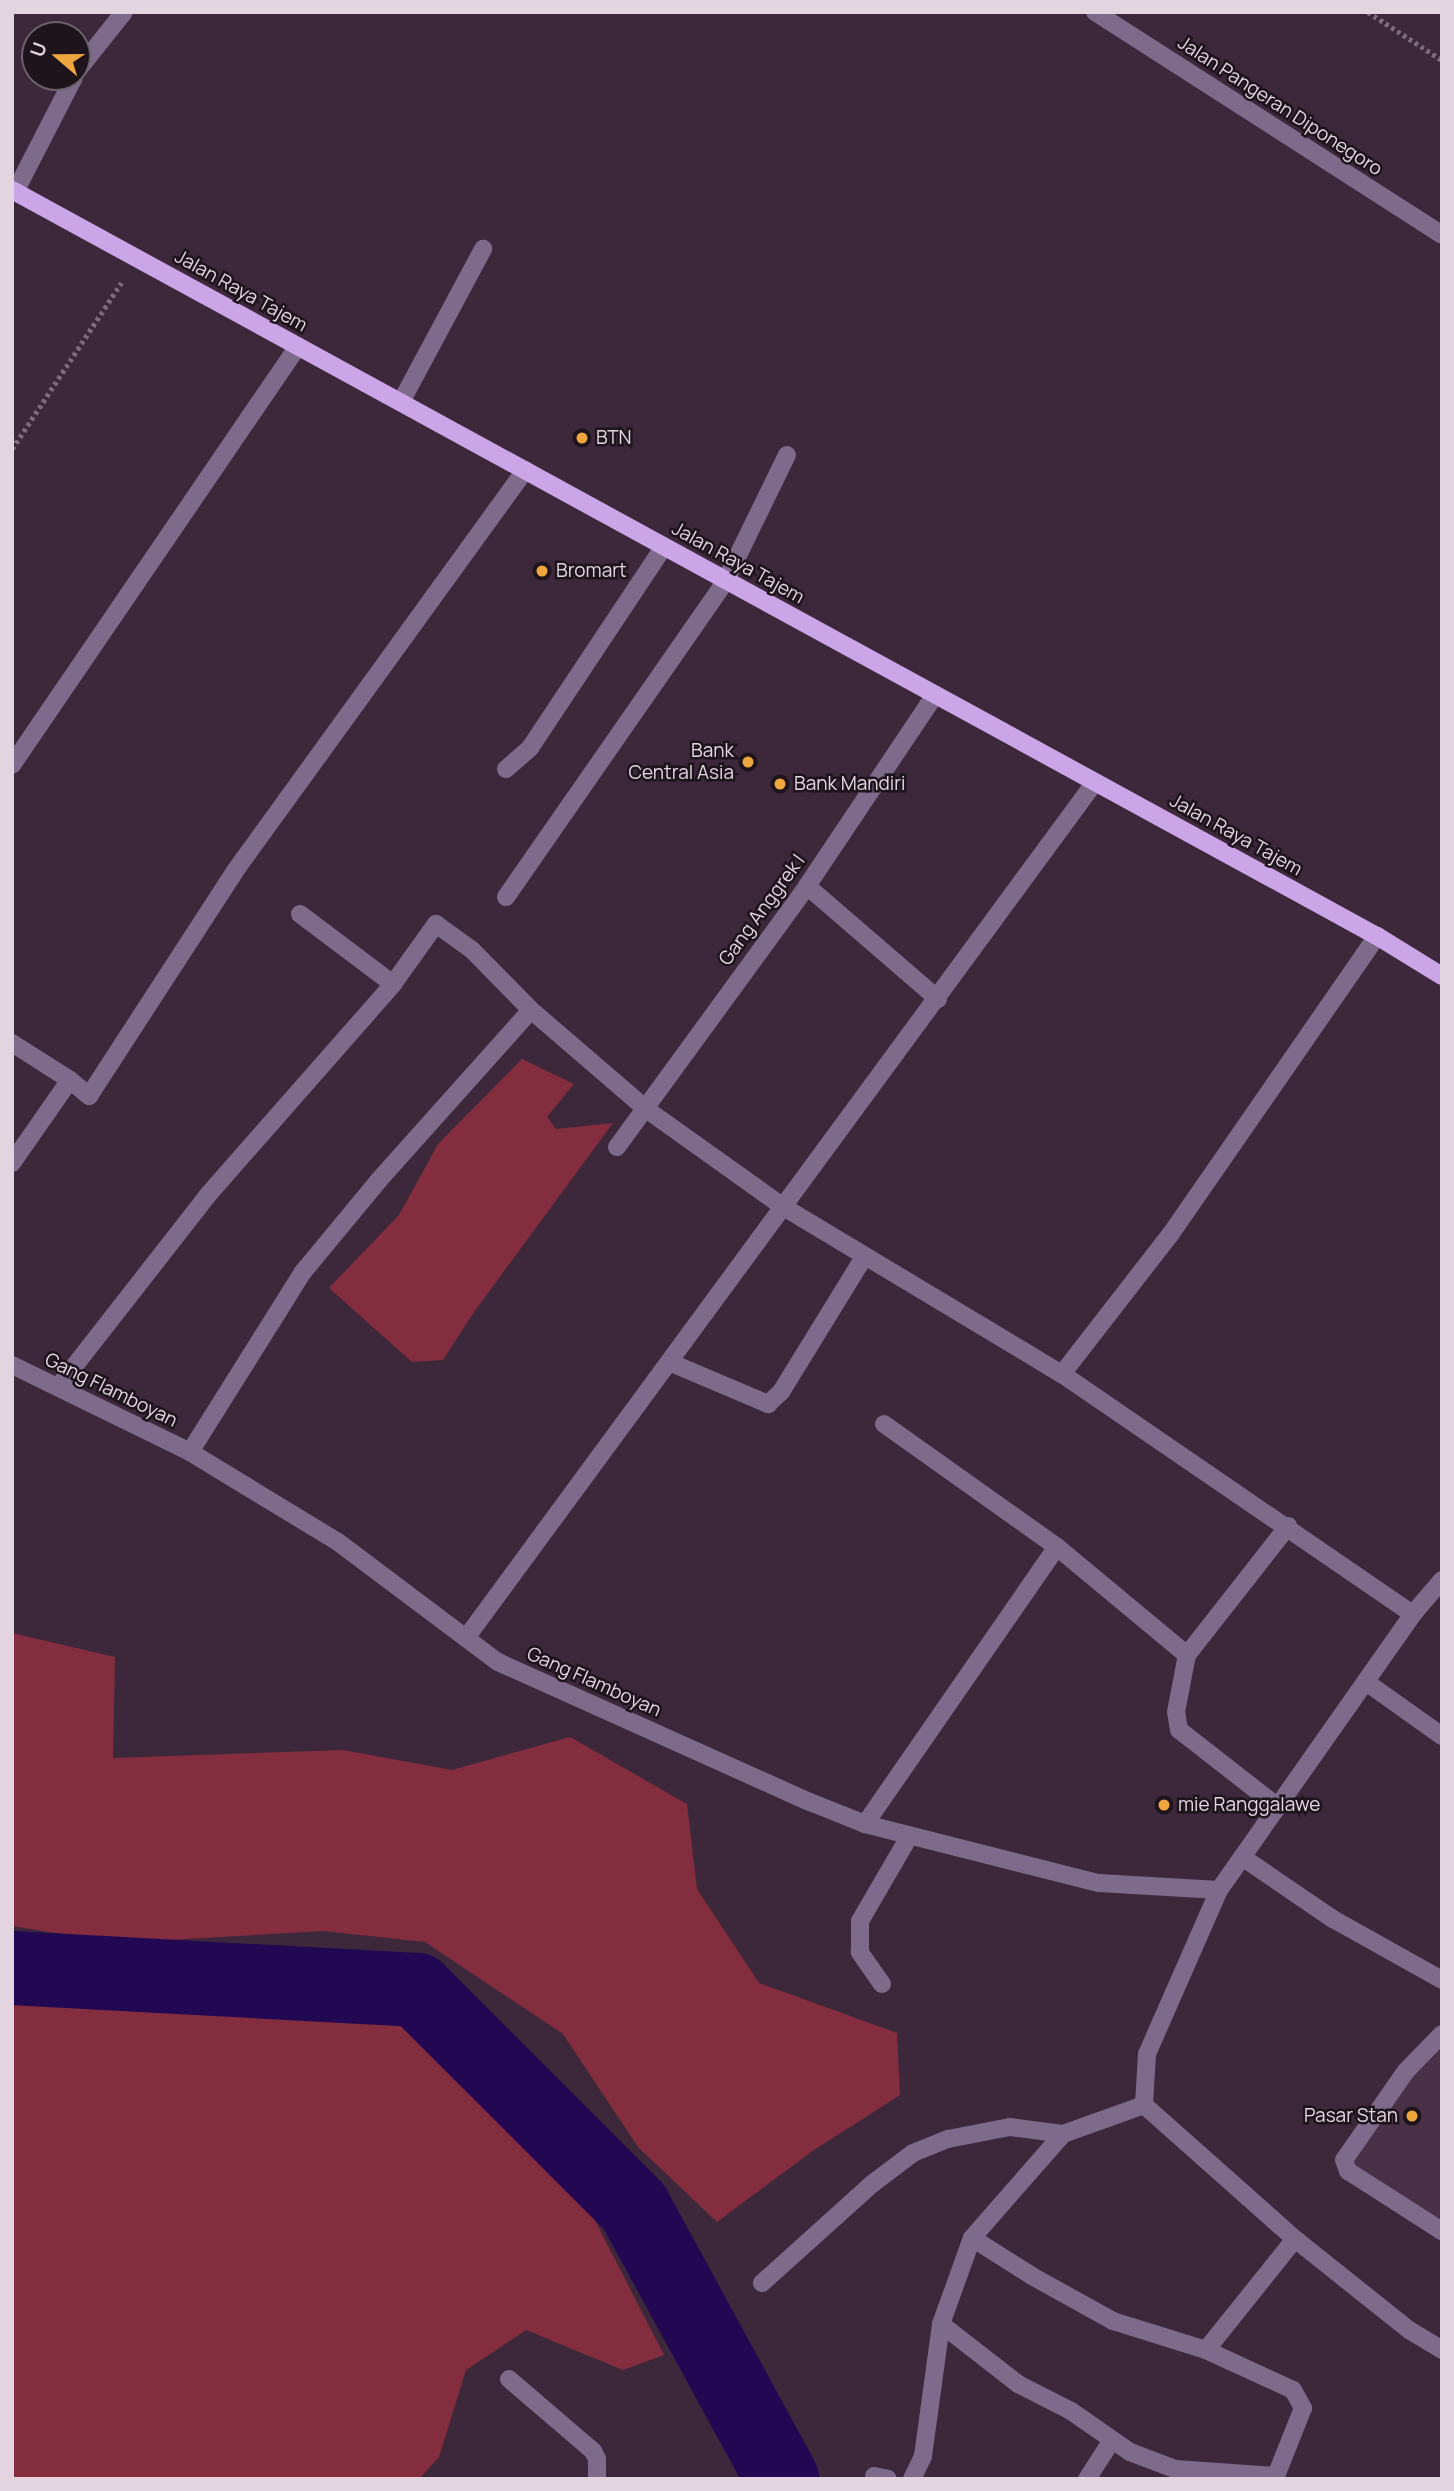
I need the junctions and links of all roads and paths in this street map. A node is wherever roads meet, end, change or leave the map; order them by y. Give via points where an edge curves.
1 (124, 12) edge
2 (1095, 12) edge
3 (1368, 12) edge
4 (91, 53) edge
5 (1442, 60) edge
6 (67, 91) edge
7 (14, 191) edge
8 (1442, 235) edge
9 (483, 249) dead end
10 (136, 258) junction
11 (298, 346) junction
12 (401, 402) junction
13 (12, 449) edge
14 (788, 455) dead end
15 (525, 470) junction
16 (664, 546) junction
17 (726, 580) junction
18 (935, 695) junction
19 (12, 765) edge
20 (506, 769) dead end
21 (1096, 782) junction
22 (807, 886) junction
23 (506, 897) dead end
24 (300, 914) dead end
25 (1377, 936) junction
26 (1442, 976) edge
27 (393, 985) junction
28 (938, 999) junction
29 (531, 1010) junction
30 (12, 1042) edge
31 (70, 1080) junction
32 (646, 1109) junction
33 (617, 1147) dead end
34 (12, 1163) edge
35 (782, 1206) junction
36 (864, 1257) junction
37 (669, 1362) junction
38 (12, 1365) edge
39 (1062, 1374) junction
40 (58, 1387) junction
41 (884, 1424) dead end
42 (190, 1452) junction
43 (1288, 1526) junction
44 (1056, 1547) junction
45 (1442, 1580) edge
46 (1413, 1614) junction
47 (466, 1638) junction
48 (1187, 1655) junction
49 (1366, 1682) junction
50 (1442, 1736) edge
51 (1278, 1807) junction
52 (865, 1825) junction
53 (910, 1835) junction
54 (1242, 1857) junction
55 (1219, 1890) junction
56 (1442, 1980) edge
57 (882, 1984) dead end
58 (1442, 2034) edge
59 (1144, 2105) junction
60 (1063, 2134) junction
61 (1442, 2231) edge
62 (972, 2238) junction
63 (1296, 2239) junction
64 (762, 2283) dead end
65 (941, 2324) junction
66 (1206, 2350) junction
67 (1442, 2350) edge
68 (509, 2379) dead end
69 (1112, 2440) junction
70 (1277, 2477) edge
71 (597, 2479) edge
72 (912, 2479) edge
73 (1087, 2479) edge

1 - 4 street
2 - 8 street, Jalan Pangeran Diponegoro
3 - 5 path
6 - 7 street
7 - 10 main road, Jalan Raya Tajem
9 - 12 street
10 - 11 main road, Jalan Raya Tajem
10 - 13 path
11 - 12 main road, Jalan Raya Tajem
11 - 19 street
12 - 15 main road, Jalan Raya Tajem
14 - 17 street
15 - 16 main road, Jalan Raya Tajem
15 - 31 street via 235,871 89,1096
16 - 17 main road, Jalan Raya Tajem
16 - 20 street via 530,748
17 - 18 main road, Jalan Raya Tajem
17 - 23 street
18 - 21 main road, Jalan Raya Tajem
18 - 22 street, Gang Anggrek I
21 - 25 main road, Jalan Raya Tajem
21 - 28 street
22 - 28 street
22 - 32 street, Gang Anggrek I
24 - 27 street
25 - 26 main road, Jalan Raya Tajem
25 - 39 street via 1170,1235
27 - 29 street via 436,924 472,950
27 - 40 street via 207,1196
28 - 35 street
29 - 32 street
29 - 42 street via 303,1272
30 - 31 street
31 - 34 street
32 - 33 street, Gang Anggrek I
32 - 35 street
35 - 36 street
35 - 37 street
36 - 37 street via 781,1392 768,1404
36 - 39 street
37 - 47 street
38 - 40 street, Gang Flamboyan
39 - 43 street
40 - 42 street, Gang Flamboyan
41 - 44 street
42 - 47 street, Gang Flamboyan via 338,1542
43 - 46 street
43 - 48 street
44 - 48 street
44 - 52 street
45 - 46 street
46 - 49 street
47 - 52 street, Gang Flamboyan via 499,1662
48 - 51 street via 1176,1712 1179,1730
49 - 50 street
49 - 51 street
51 - 54 street
52 - 53 street, Gang Flamboyan
53 - 55 street, Gang Flamboyan via 1100,1883
53 - 57 street via 860,1921 860,1952
54 - 55 street
54 - 56 street via 1333,1919
55 - 59 street via 1147,2054
58 - 61 street via 1406,2071 1343,2160 1348,2171
59 - 60 street
59 - 63 street
60 - 62 street
60 - 64 street via 1010,2127 948,2139 913,2153
62 - 65 street
62 - 66 street via 1113,2320
63 - 66 street
63 - 67 street via 1409,2330
65 - 69 street via 1018,2384 1071,2411
65 - 72 street via 929,2428
66 - 70 street via 1288,2387 1302,2401
68 - 71 street via 593,2451
69 - 70 street via 1175,2469
69 - 73 street

